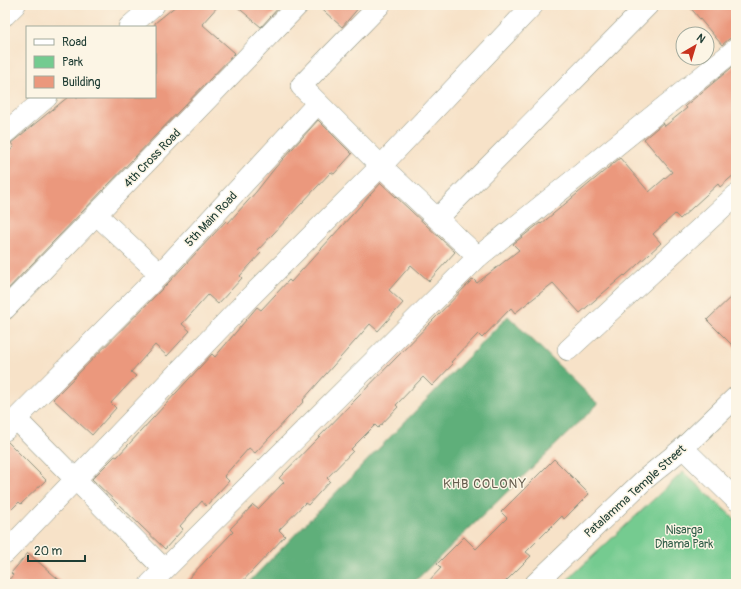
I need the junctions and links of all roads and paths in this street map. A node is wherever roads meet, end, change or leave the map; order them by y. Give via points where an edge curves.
1 (15, 5) edge
2 (154, 5) edge
3 (298, 5) edge
4 (380, 5) edge
5 (533, 5) edge
6 (648, 5) edge
7 (5, 15) edge
8 (130, 26) edge
9 (736, 49) edge
10 (46, 98) edge
11 (318, 103) junction
12 (5, 133) edge
13 (380, 166) junction
14 (736, 196) edge
15 (97, 215) junction
16 (438, 218) junction
17 (478, 257) junction
18 (160, 274) junction
19 (5, 309) edge
20 (568, 350) dead end
21 (736, 397) edge
22 (10, 424) edge
23 (683, 448) junction
24 (75, 479) junction
25 (736, 500) edge
26 (5, 553) edge
27 (164, 569) junction
28 (150, 584) edge
29 (535, 584) edge

1 - 7 street
2 - 8 street
3 - 15 street, 4th Cross Road
4 - 11 street via 301,86
5 - 13 street
6 - 16 street
9 - 17 street
10 - 12 street
11 - 13 street
11 - 18 street, 5th Main Road
13 - 16 street
13 - 24 street
14 - 20 street
15 - 18 street
15 - 19 street, 4th Cross Road
16 - 17 street
17 - 27 street
18 - 22 street, 5th Main Road
21 - 23 street, Patalamma Temple Street
22 - 24 street
23 - 25 street
23 - 29 street, Patalamma Temple Street via 644,480
24 - 26 street
24 - 27 street
27 - 28 street

